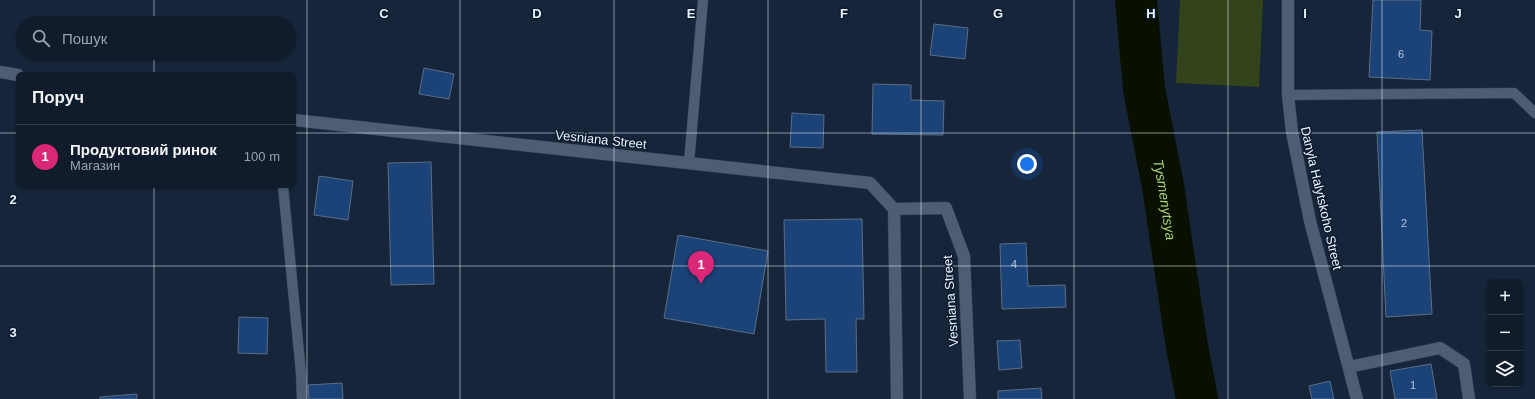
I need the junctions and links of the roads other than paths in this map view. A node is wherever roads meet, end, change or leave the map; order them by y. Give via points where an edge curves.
1 (703, 0) edge
2 (1288, 0) edge
3 (0, 72) edge
4 (16, 75) edge
5 (1288, 95) junction
6 (1535, 113) edge
7 (296, 120) edge
8 (689, 163) junction
9 (283, 188) edge
10 (894, 209) junction
11 (1349, 367) junction
12 (302, 399) edge
13 (897, 399) edge
14 (970, 399) edge
15 (1357, 399) edge
16 (1469, 399) edge

1 - 8 lane
2 - 5 street, Danyla Halytskoho Street
3 - 4 street
5 - 6 lane via 1514,93
5 - 11 street, Danyla Halytskoho Street via 1292,132 1310,221
7 - 8 street, Vesniana Street
8 - 10 street, Vesniana Street via 870,183
9 - 12 lane
10 - 13 street
10 - 14 street, Vesniana Street via 946,208 964,256
11 - 15 street, Danyla Halytskoho Street
11 - 16 street via 1440,348 1464,364

